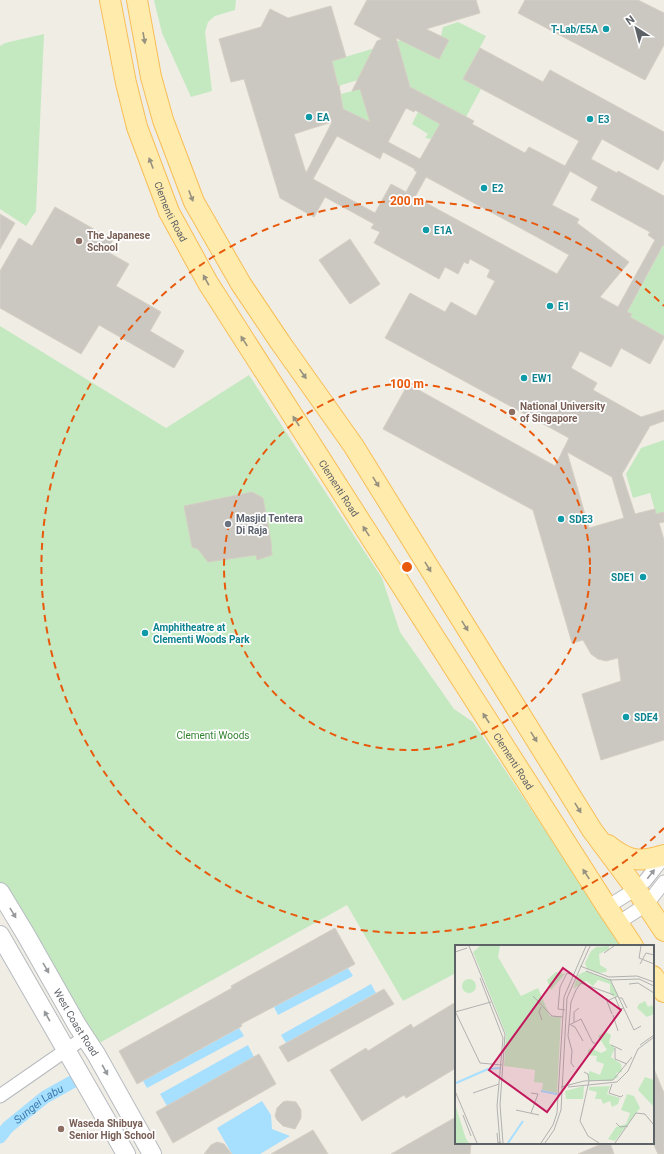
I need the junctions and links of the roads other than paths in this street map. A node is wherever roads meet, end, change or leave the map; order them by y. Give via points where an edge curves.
1 (110, 0) edge
2 (137, 0) edge
3 (592, 830) junction
4 (664, 856) edge
5 (664, 882) edge
6 (0, 892) edge
7 (641, 896) junction
8 (613, 915) junction
9 (664, 931) edge
10 (0, 935) edge
11 (632, 945) edge
12 (654, 977) edge
13 (664, 992) edge
14 (85, 1037) junction
15 (66, 1050) junction
16 (0, 1096) edge
17 (126, 1154) edge
18 (152, 1154) edge

8 -> 1 main road, Clementi Road via 208,283 169,212 136,127
2 -> 3 main road via 151,77 163,120 194,202 241,284 353,445
3 - 4 main road via 604,843 625,858 645,860
3 - 7 main road
7 -> 4 street via 645,881
5 - 7 street
6 -> 14 main road, West Coast Road
7 - 8 street
7 - 8 street
7 - 9 main road
8 - 11 main road, Clementi Road
15 -> 10 main road
12 - 13 main road
14 - 15 street
14 -> 18 main road, West Coast Road
15 - 16 street
15 - 17 main road

